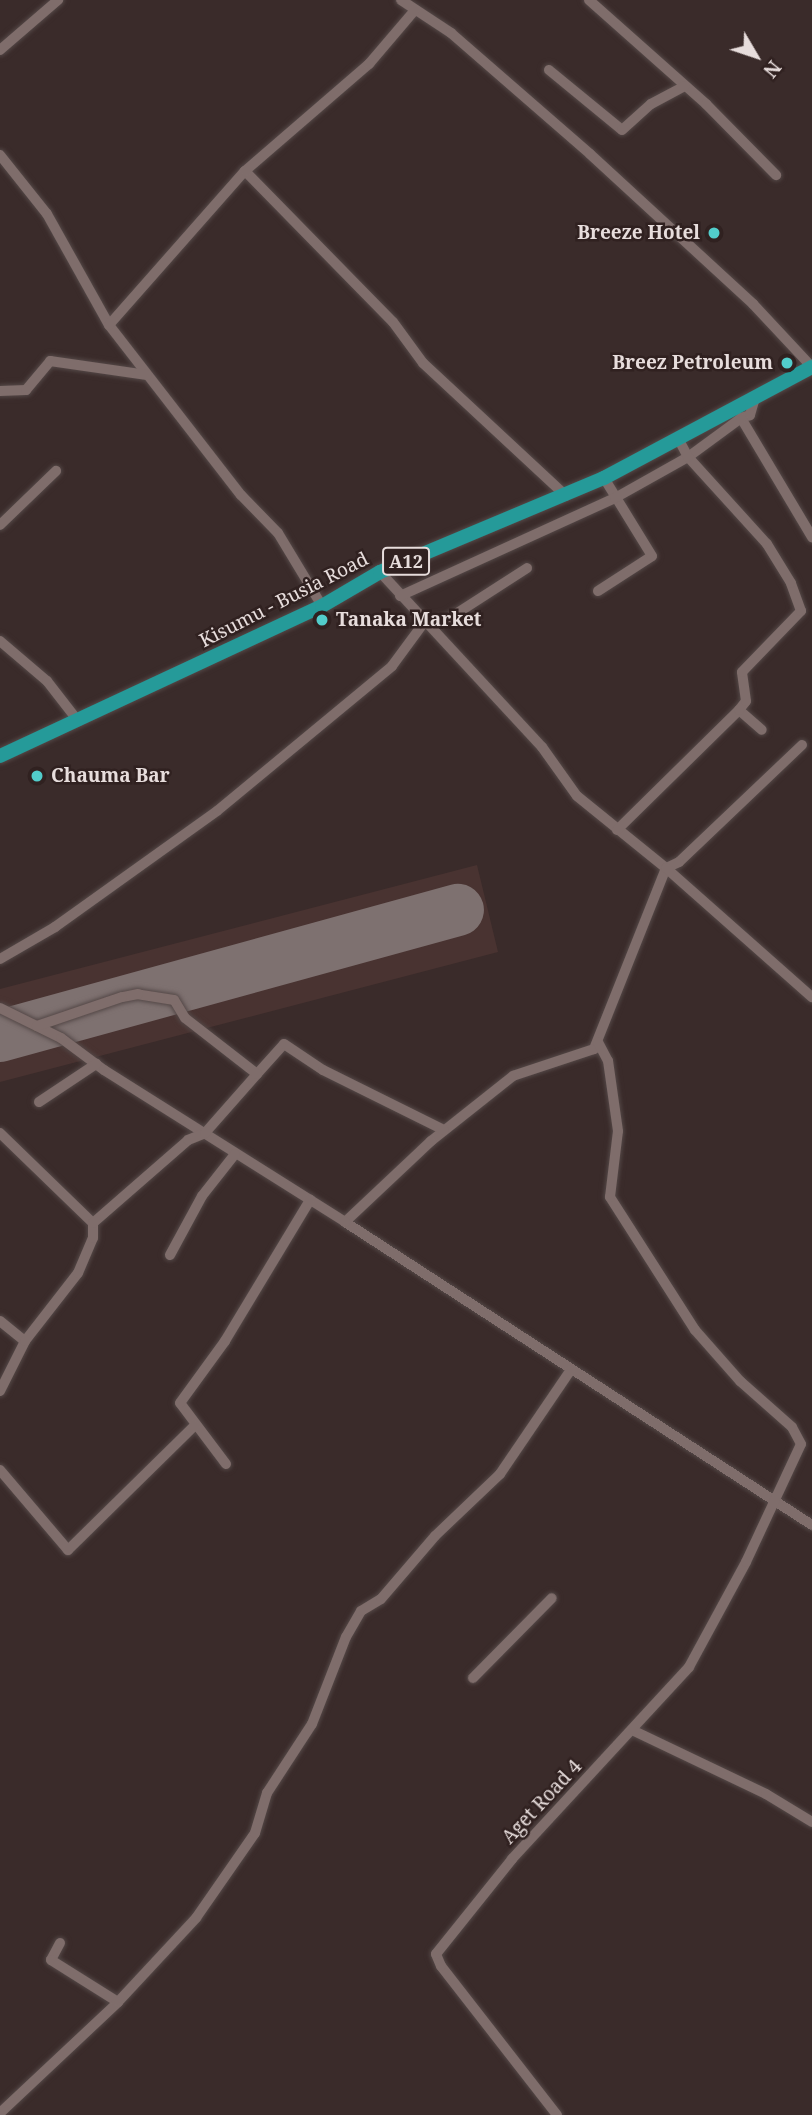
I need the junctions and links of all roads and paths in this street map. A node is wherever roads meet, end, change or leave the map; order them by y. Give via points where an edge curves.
1 (58, 0) edge
2 (401, 0) edge
3 (589, 0) edge
4 (415, 9) junction
5 (0, 50) edge
6 (549, 70) dead end
7 (685, 86) junction
8 (0, 155) edge
9 (246, 171) junction
10 (776, 175) dead end
11 (109, 324) junction
12 (812, 367) edge
13 (147, 375) junction
14 (0, 391) edge
15 (754, 401) junction
16 (741, 418) junction
17 (679, 440) junction
18 (688, 457) junction
19 (57, 471) dead end
20 (604, 478) junction
21 (566, 496) junction
22 (615, 498) junction
23 (0, 525) edge
24 (812, 537) edge
25 (527, 568) dead end
26 (380, 572) junction
27 (598, 591) dead end
28 (400, 596) junction
29 (322, 606) junction
30 (423, 624) junction
31 (0, 641) edge
32 (739, 710) junction
33 (78, 721) junction
34 (762, 730) dead end
35 (802, 745) dead end
36 (0, 756) edge
37 (617, 830) junction
38 (666, 868) junction
39 (0, 959) edge
40 (812, 998) edge
41 (0, 1008) edge
42 (37, 1026) junction
43 (598, 1042) junction
44 (96, 1064) junction
45 (257, 1074) junction
46 (39, 1101) dead end
47 (444, 1130) junction
48 (0, 1133) edge
49 (205, 1133) junction
50 (235, 1154) junction
51 (310, 1199) junction
52 (345, 1222) junction
53 (93, 1223) junction
54 (170, 1255) dead end
55 (0, 1321) edge
56 (25, 1341) junction
57 (570, 1371) junction
58 (0, 1391) edge
59 (195, 1425) junction
60 (226, 1464) dead end
61 (0, 1470) edge
62 (771, 1500) junction
63 (812, 1525) edge
64 (552, 1598) dead end
65 (473, 1678) dead end
66 (632, 1730) junction
67 (812, 1822) edge
68 (60, 1943) dead end
69 (118, 2001) junction
70 (0, 2113) edge
71 (556, 2115) edge

1 - 5 street
2 - 4 street
3 - 7 street
4 - 9 street via 369,64
4 - 12 street via 451,33 600,164 753,304
6 - 7 street via 622,130 651,104
7 - 10 street
8 - 11 street via 47,214
9 - 11 street
9 - 21 street via 393,321 423,363
11 - 13 street
12 - 15 highway, Kisumu - Busia Road / A12
13 - 14 street via 50,361 26,390
13 - 29 street via 241,495 278,533
15 - 16 street via 750,415
15 - 17 highway, Kisumu - Busia Road / A12
16 - 18 street
16 - 24 street
17 - 18 street
17 - 20 highway, Kisumu - Busia Road / A12
18 - 22 street
18 - 32 street via 767,544 801,611 742,671 746,701
19 - 23 street
20 - 21 highway, Kisumu - Busia Road / A12
20 - 22 street
21 - 26 highway, Kisumu - Busia Road / A12
22 - 27 street via 652,556
22 - 28 street
25 - 30 street via 448,619
26 - 28 street
26 - 29 highway, Kisumu - Busia Road / A12
28 - 30 street
29 - 33 highway, Kisumu - Busia Road / A12
30 - 37 street via 542,747 577,796
30 - 39 street via 392,666 217,811 55,927
31 - 33 street via 47,681
32 - 34 street
32 - 37 street
33 - 36 highway, Kisumu - Busia Road / A12
35 - 38 street via 680,862
37 - 38 street
38 - 40 street
38 - 43 street
41 - 42 street
42 - 44 street
42 - 45 street via 130,995 174,1000 185,1018
43 - 47 street via 588,1055 523,1069
43 - 62 street, Aget Road 4 via 610,1069 618,1130 610,1197 695,1330 740,1381 800,1436 799,1453
44 - 46 street
44 - 49 street
45 - 47 street via 284,1044 323,1070
45 - 49 street
47 - 52 street
48 - 53 street
49 - 50 street
49 - 53 street via 188,1140
50 - 51 street
50 - 54 street via 202,1196
51 - 52 street
51 - 59 street via 225,1341 186,1391 180,1403
52 - 57 street
53 - 56 street via 93,1238 78,1273
55 - 56 street
56 - 58 street
57 - 62 street
57 - 69 street via 500,1474 435,1536 381,1599 361,1611 312,1724 267,1793 247,1847 195,1918
59 - 60 street
59 - 61 street via 68,1550
62 - 63 street
62 - 66 street, Aget Road 4 via 746,1562 701,1650
64 - 65 street
66 - 67 street via 766,1794
66 - 71 street, Aget Road 4 via 512,1859 436,1954
68 - 69 street via 51,1960
69 - 70 street

